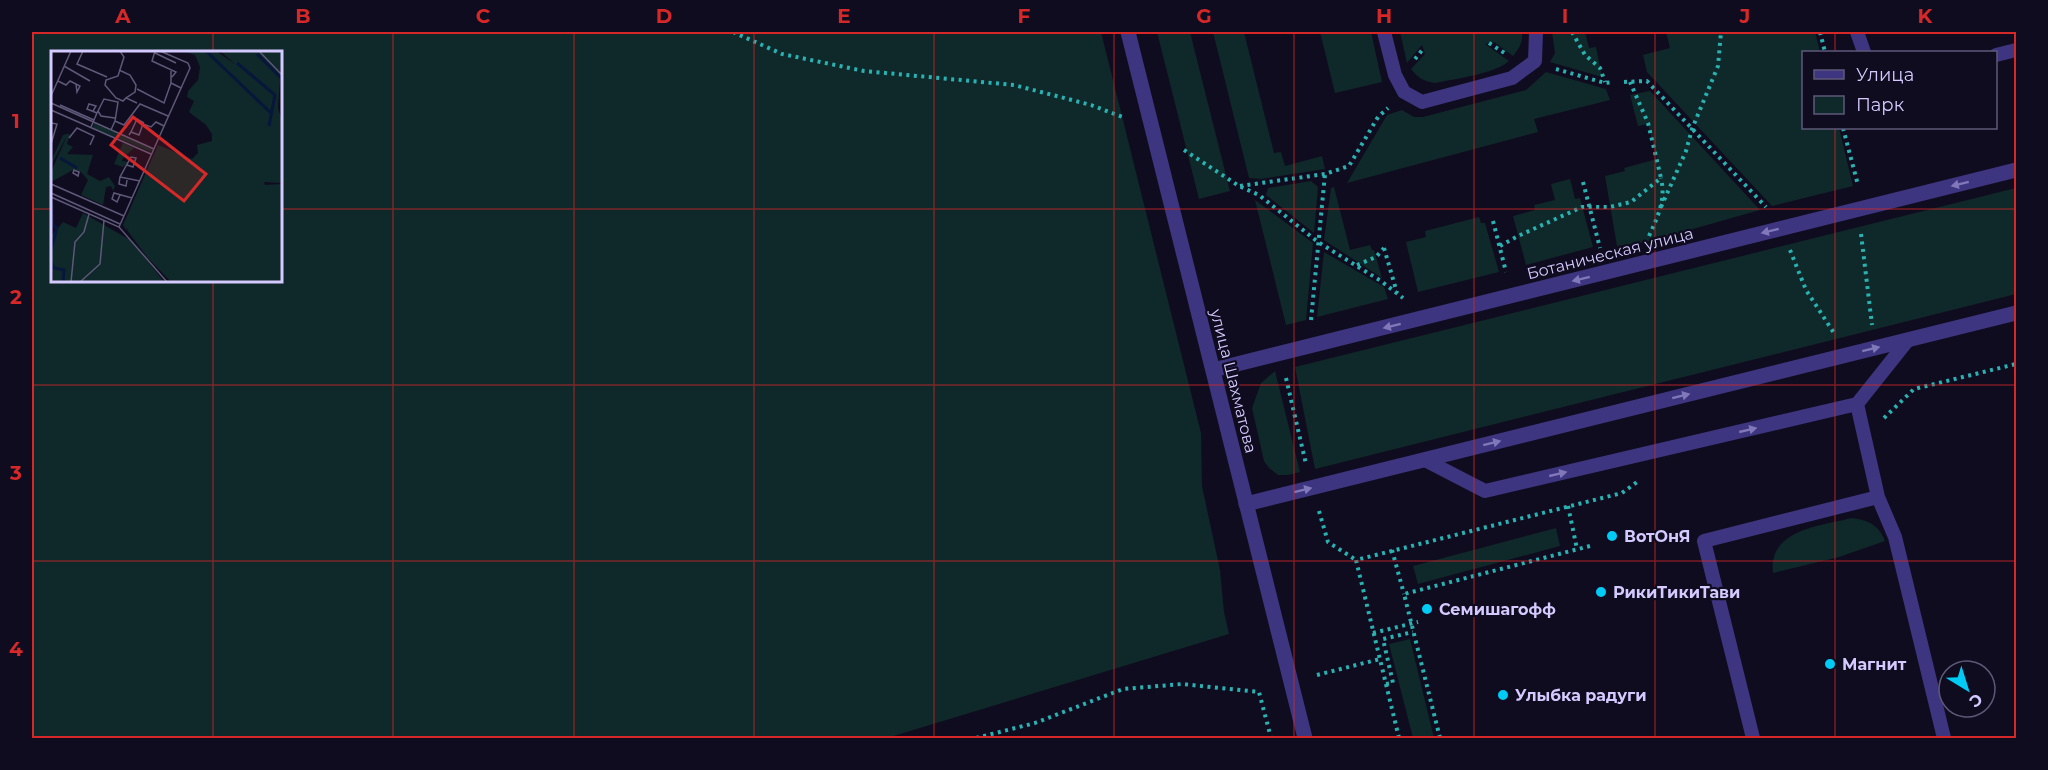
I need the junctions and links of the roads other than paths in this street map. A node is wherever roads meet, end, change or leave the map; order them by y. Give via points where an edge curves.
1 (1128, 32) edge
2 (1384, 32) edge
3 (1536, 32) edge
4 (1857, 32) edge
5 (2016, 50) edge
6 (1864, 51) edge
7 (1997, 55) edge
8 (2016, 170) edge
9 (2016, 313) edge
10 (1908, 340) junction
11 (1213, 370) junction
12 (1857, 404) junction
13 (1425, 460) junction
14 (1878, 497) junction
15 (1246, 504) junction
16 (1305, 738) edge
17 (1753, 738) edge
18 (1944, 738) edge

1 - 11 street, улица Шахматова
2 - 3 lane via 1395,75 1404,92 1422,102 1512,78 1535,61
4 - 6 lane
5 - 7 lane
8 -> 11 street, Ботаническая улица
9 - 10 street
10 - 12 lane
13 -> 10 street
11 - 15 street, улица Шахматова
13 -> 12 lane via 1485,491
12 - 14 lane
15 -> 13 street
14 - 17 lane via 1704,542
14 - 18 lane via 1895,537
15 - 16 street, улица Шахматова

